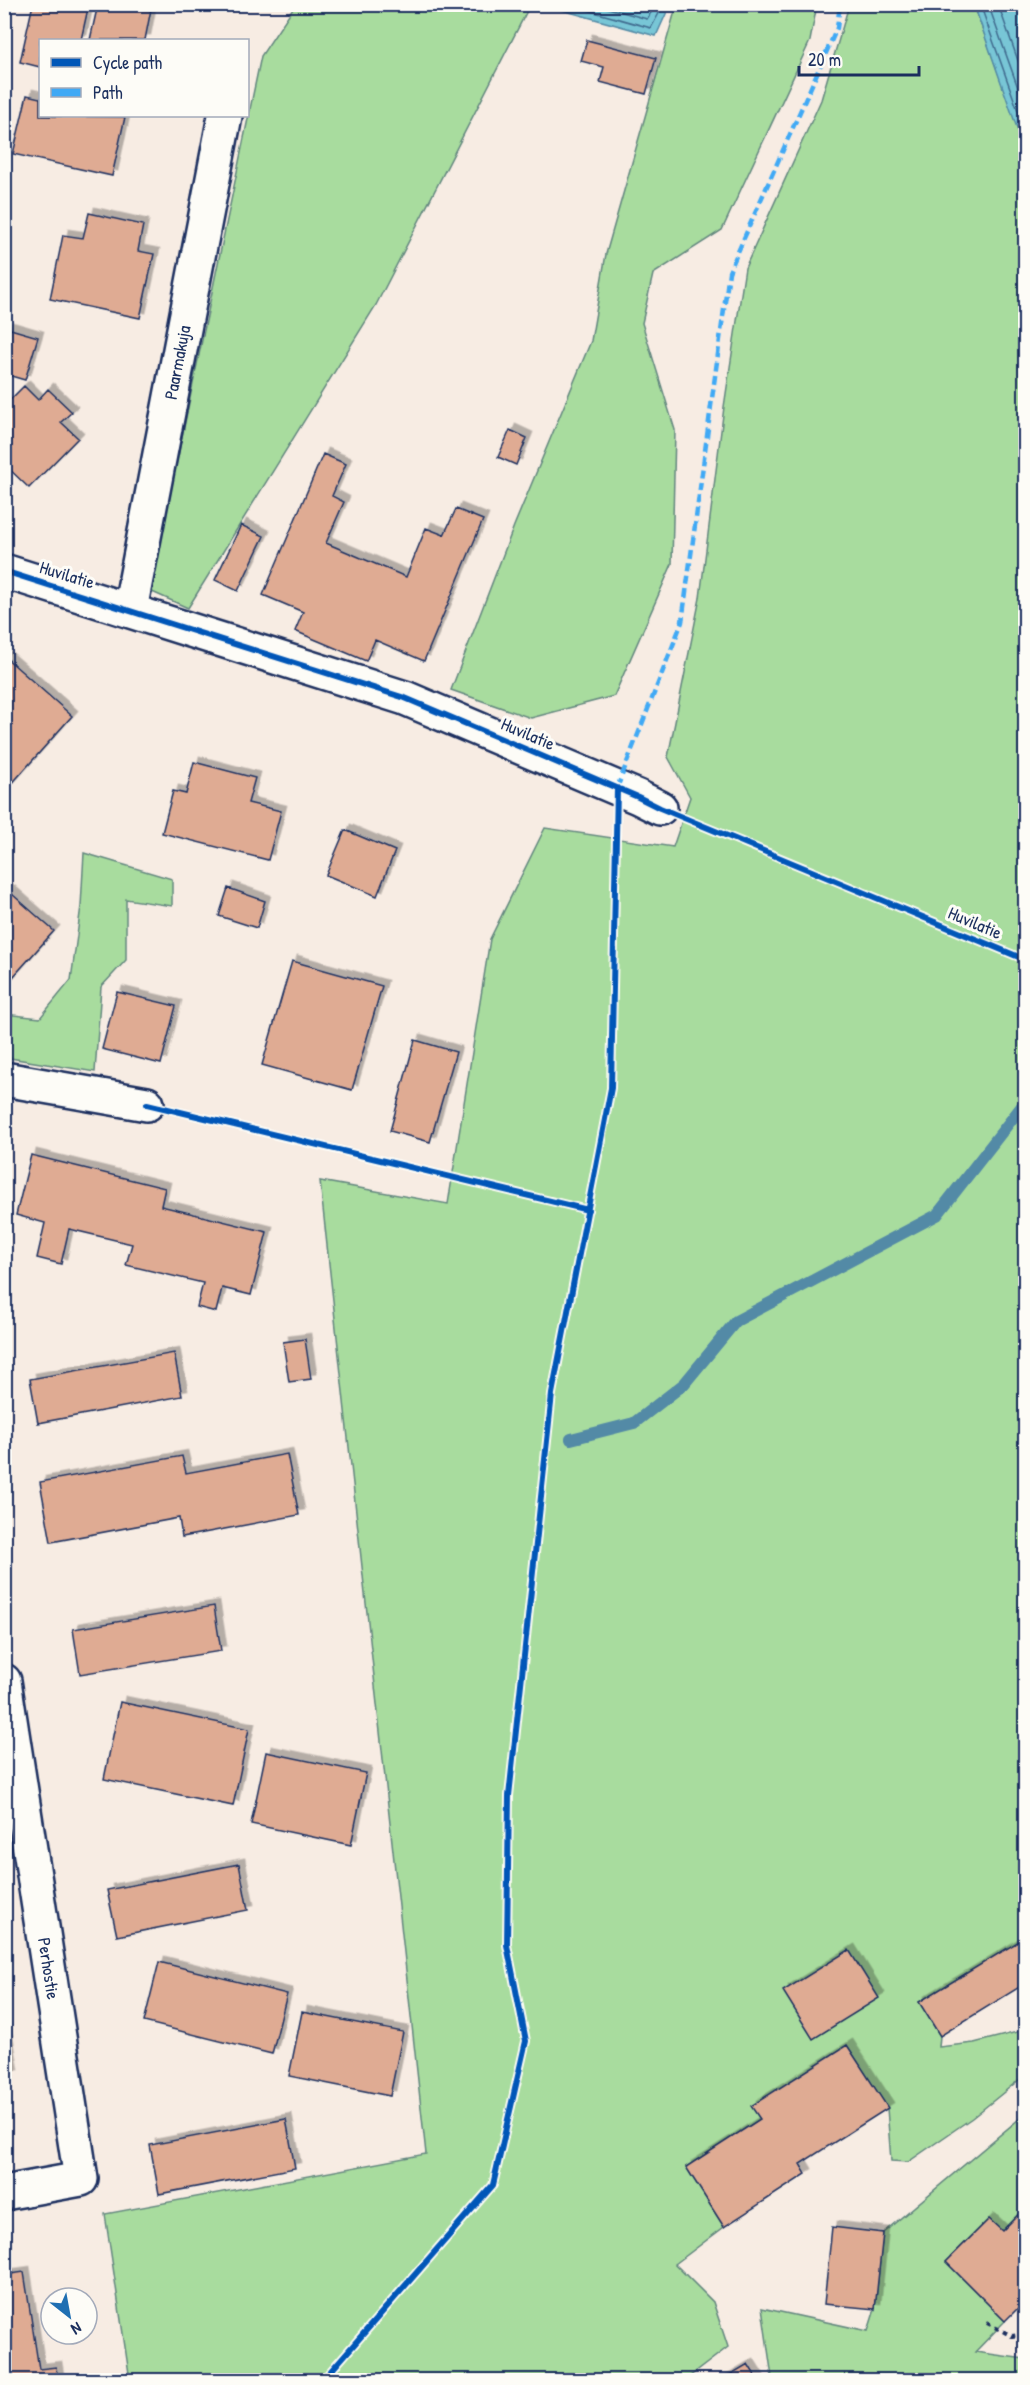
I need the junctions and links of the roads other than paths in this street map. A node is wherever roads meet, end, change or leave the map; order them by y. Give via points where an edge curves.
1 (225, 117) edge
2 (4, 571) edge
3 (130, 610) junction
4 (660, 808) dead end
5 (4, 1079) edge
6 (147, 1104) dead end
7 (4, 1681) edge
8 (4, 2193) edge

1 - 3 street, Paarmakuja
2 - 3 street, Huvilatie
3 - 4 street, Huvilatie via 405,698
5 - 6 street
7 - 8 street, Perhostie via 81,2179

